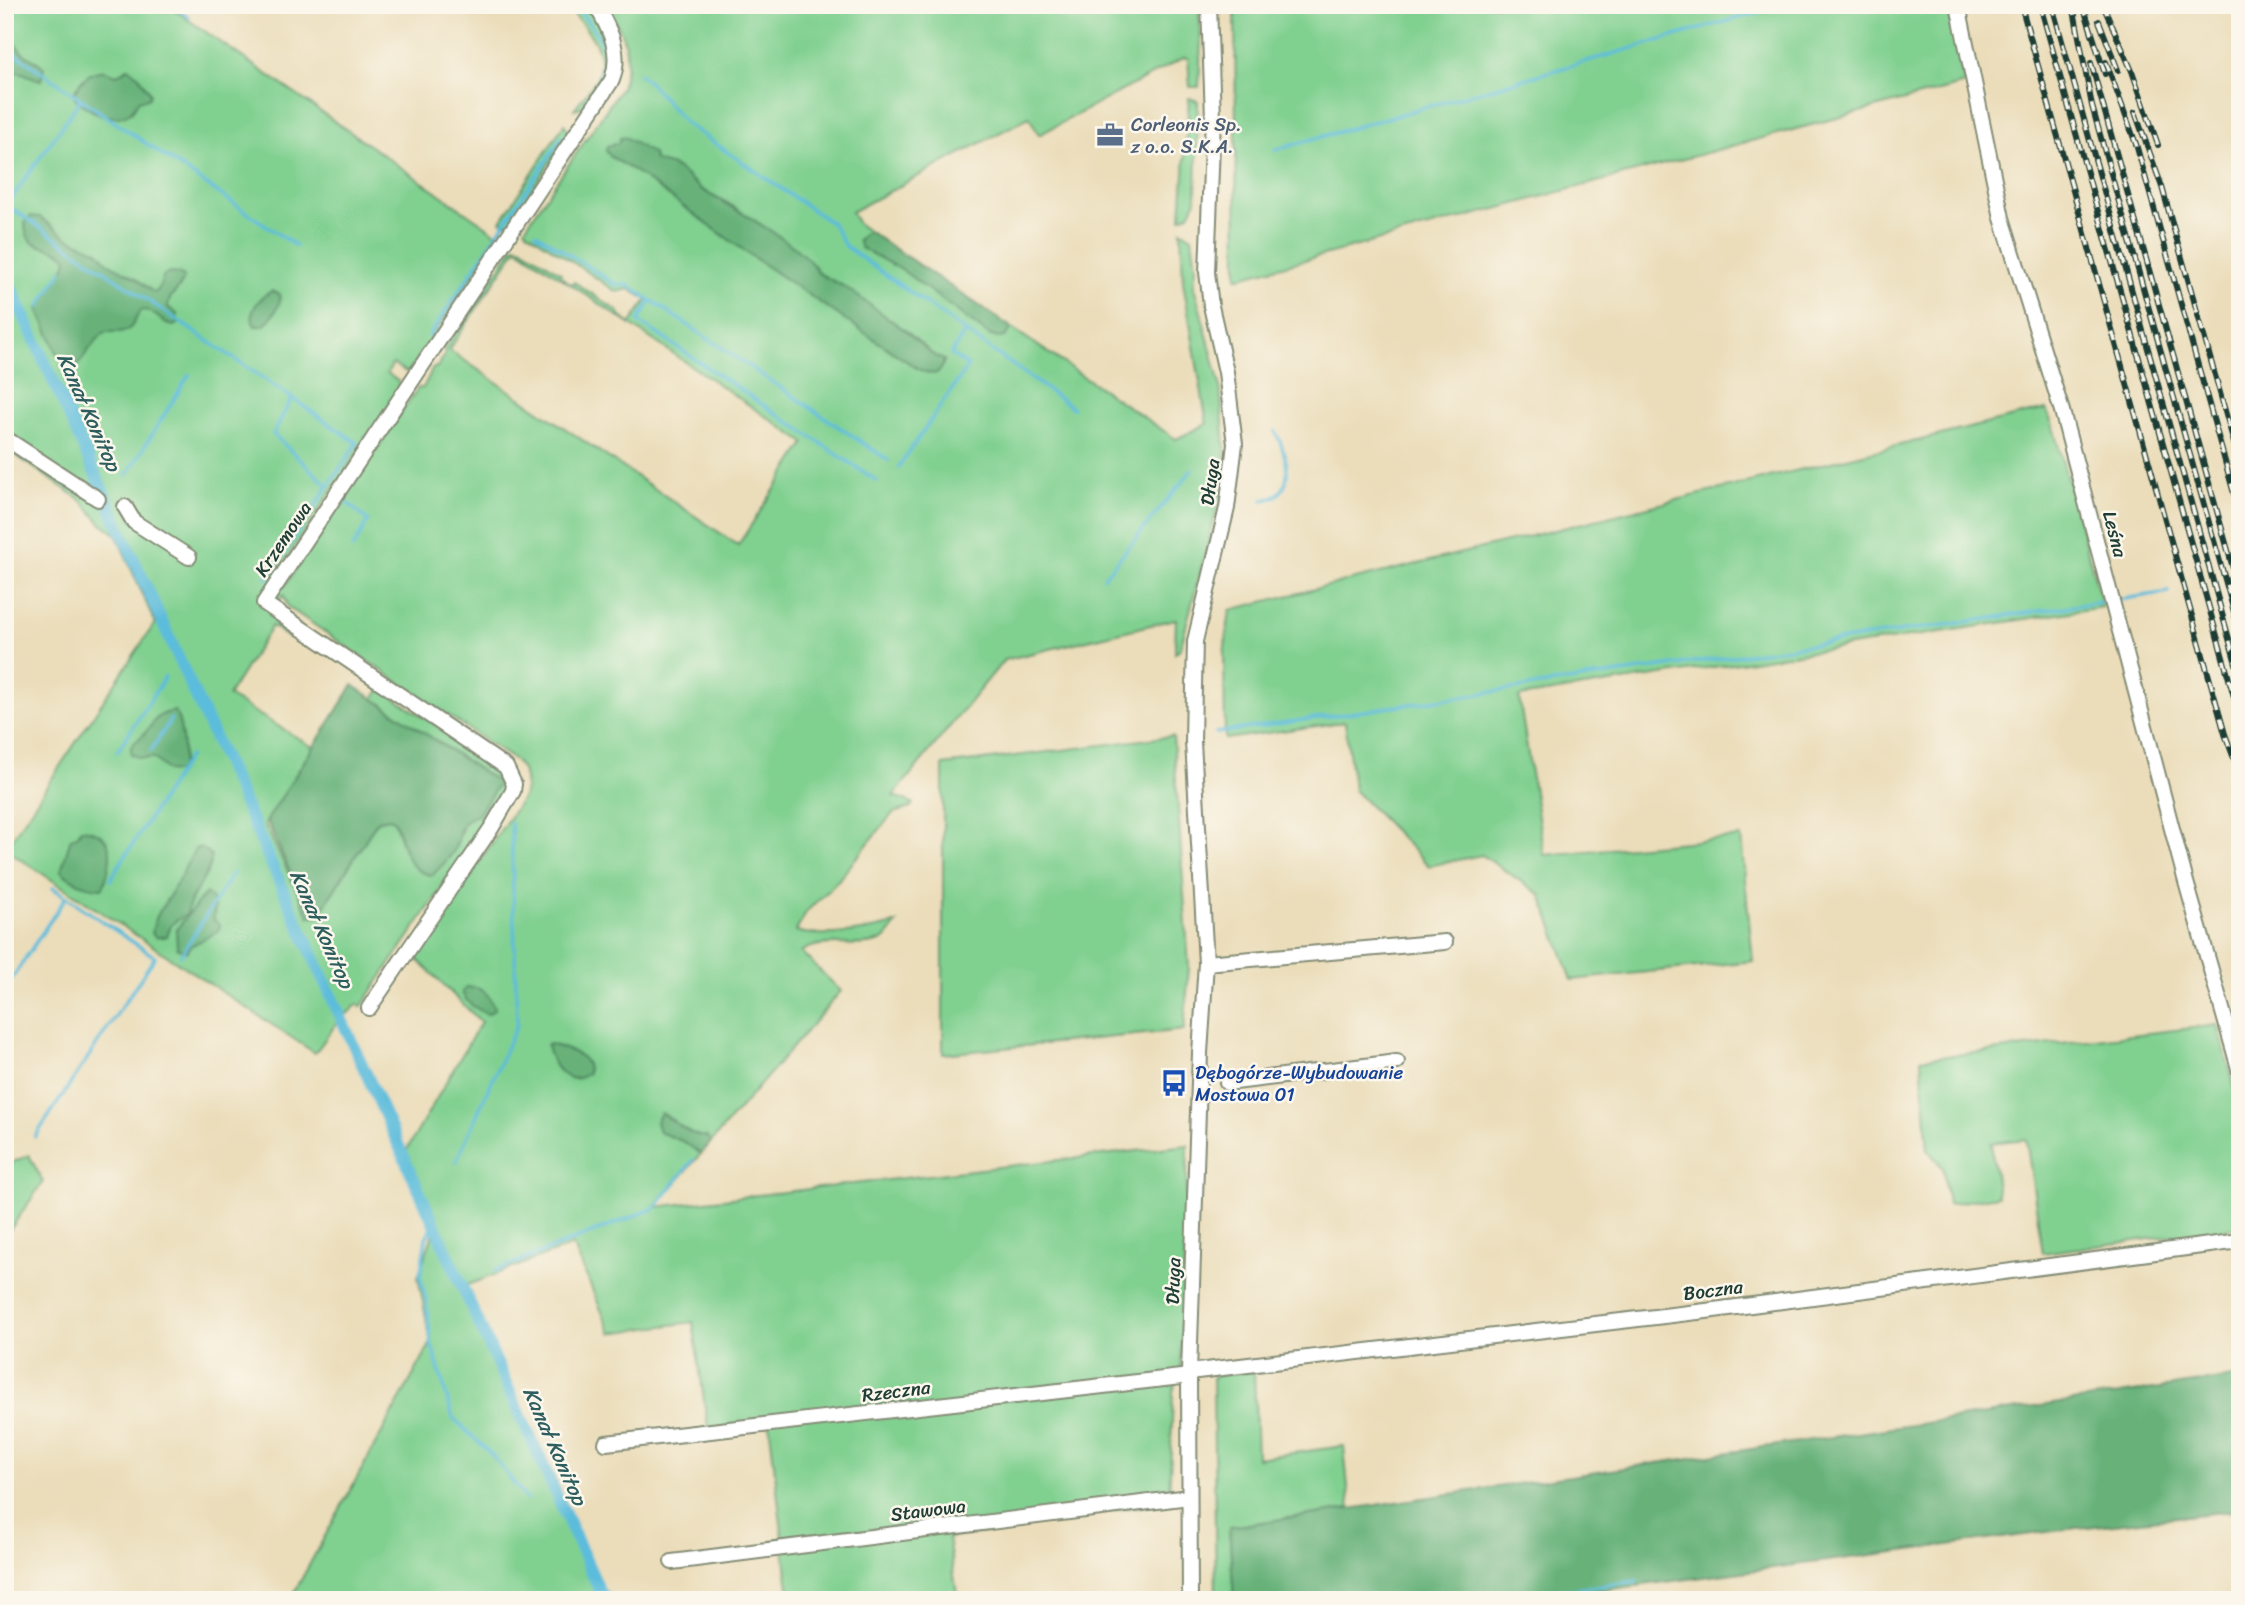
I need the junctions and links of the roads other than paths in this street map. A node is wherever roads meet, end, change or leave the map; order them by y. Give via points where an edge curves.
1 (596, 5) edge
2 (1209, 5) edge
3 (1958, 5) edge
4 (5, 438) edge
5 (98, 499) dead end
6 (125, 507) dead end
7 (189, 557) dead end
8 (1445, 942) dead end
9 (1206, 963) junction
10 (369, 1008) dead end
11 (1397, 1062) dead end
12 (2240, 1072) edge
13 (1227, 1083) dead end
14 (2240, 1241) edge
15 (1190, 1374) junction
16 (606, 1443) dead end
17 (1189, 1497) junction
18 (672, 1562) dead end
19 (1190, 1600) edge

1 - 10 street, Krzemowa via 616,49 612,80 264,603 506,767 514,783 492,827
2 - 9 street, Długa via 1213,131 1207,272 1235,444 1227,508 1195,641 1193,743
3 - 12 street, Leśna via 2002,218 2062,411
4 - 5 street
6 - 7 street via 134,522
8 - 9 street
9 - 15 street, Długa
11 - 13 street
14 - 15 street, Boczna
15 - 16 street, Rzeczna
15 - 17 street, Długa
17 - 18 street, Stawowa
17 - 19 street, Długa

